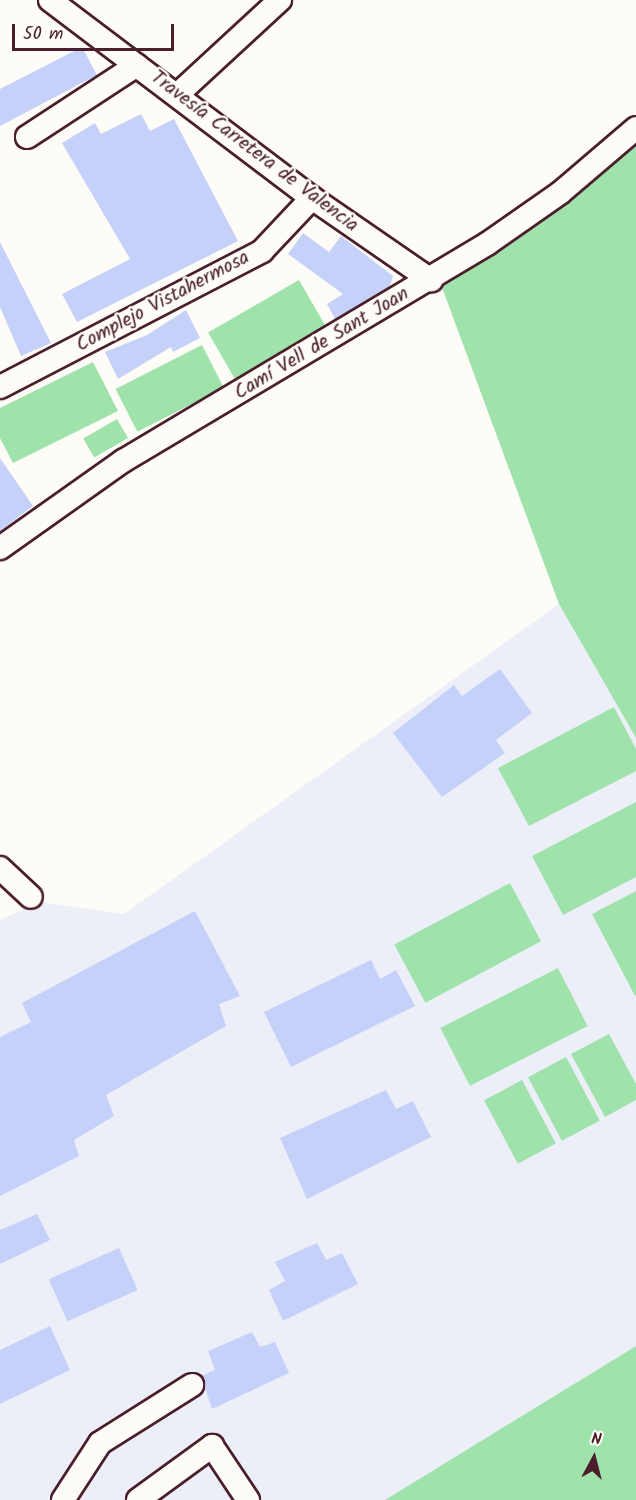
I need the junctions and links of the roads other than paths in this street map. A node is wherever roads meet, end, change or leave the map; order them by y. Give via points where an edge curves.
1 (50, 0) edge
2 (280, 0) edge
3 (137, 65) junction
4 (178, 94) junction
5 (636, 128) edge
6 (27, 137) dead end
7 (312, 198) junction
8 (431, 280) junction
9 (0, 386) edge
10 (0, 549) edge
11 (0, 867) edge
12 (31, 897) dead end
13 (192, 1385) dead end
14 (63, 1500) edge
15 (138, 1500) edge
16 (249, 1500) edge

1 - 3 street, Travesía Carretera de Valencia
2 - 4 street
3 - 4 street, Travesía Carretera de Valencia
3 - 6 street
4 - 7 street, Travesía Carretera de Valencia
5 - 8 street, Camí Vell de Sant Joan via 560,193
7 - 8 street, Travesía Carretera de Valencia
7 - 9 street, Complejo Vistahermosa via 262,251
8 - 10 street, Camí Vell de Sant Joan via 123,461
11 - 12 street
13 - 14 street via 100,1443
15 - 16 street via 212,1446

